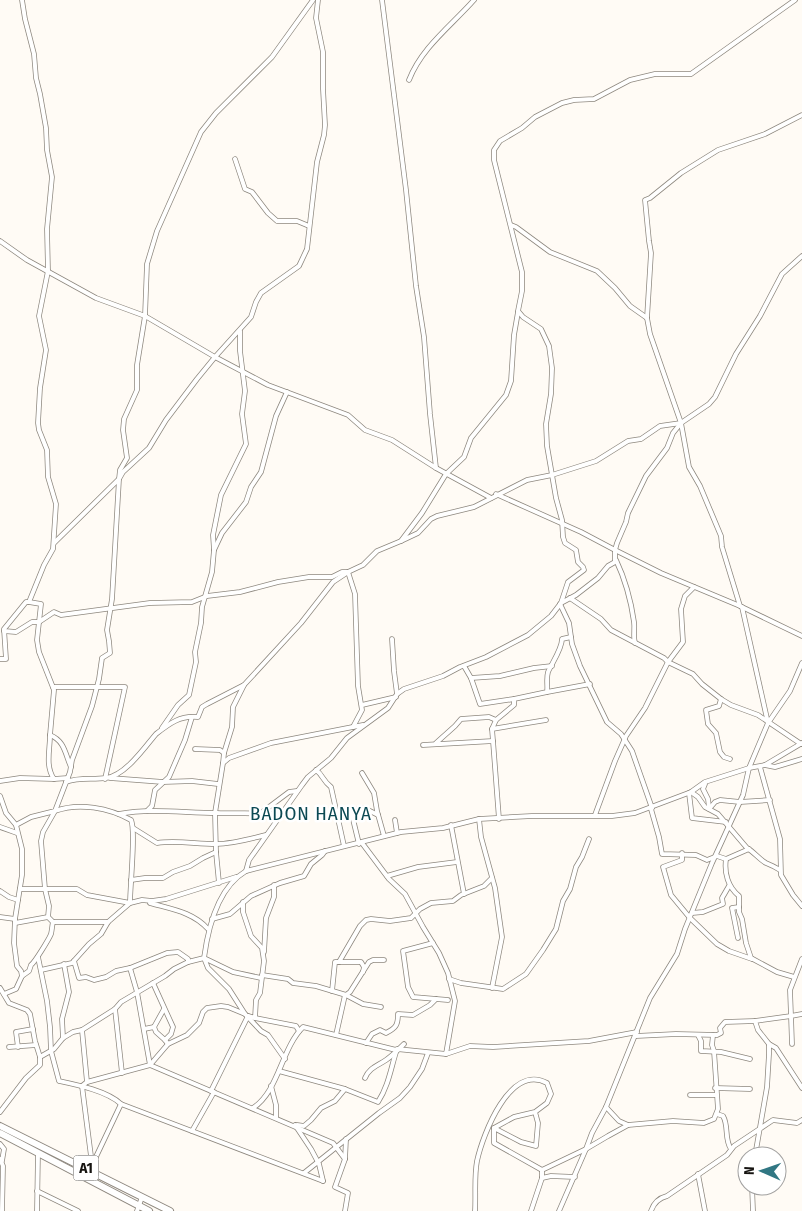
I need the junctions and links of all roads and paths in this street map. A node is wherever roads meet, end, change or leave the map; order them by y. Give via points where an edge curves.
1 (22, 0) edge
2 (313, 0) edge
3 (318, 0) edge
4 (382, 0) edge
5 (474, 0) edge
6 (795, 0) edge
7 (410, 80) dead end
8 (802, 115) edge
9 (236, 159) dead end
10 (511, 225) junction
11 (309, 226) junction
12 (0, 240) edge
13 (802, 256) edge
14 (48, 271) junction
15 (518, 311) junction
16 (144, 316) junction
17 (647, 318) junction
18 (240, 330) junction
19 (215, 357) junction
20 (243, 371) junction
21 (287, 392) junction
22 (681, 424) junction
23 (436, 468) junction
24 (446, 474) junction
25 (552, 475) junction
26 (119, 479) junction
27 (496, 494) junction
28 (491, 498) junction
29 (562, 524) junction
30 (401, 541) junction
31 (54, 543) junction
32 (214, 550) junction
33 (615, 550) junction
34 (616, 560) junction
35 (348, 572) junction
36 (694, 587) junction
37 (563, 595) junction
38 (204, 597) junction
39 (570, 598) junction
40 (29, 602) junction
41 (560, 604) junction
42 (741, 606) junction
43 (111, 608) junction
44 (40, 622) junction
45 (4, 631) junction
46 (802, 636) edge
47 (571, 637) junction
48 (392, 639) dead end
49 (635, 643) junction
50 (0, 659) edge
51 (668, 662) junction
52 (802, 663) edge
53 (464, 666) junction
54 (552, 666) junction
55 (471, 678) junction
56 (590, 684) junction
57 (244, 685) junction
58 (53, 686) junction
59 (97, 687) junction
60 (547, 692) junction
61 (397, 695) junction
62 (514, 699) junction
63 (722, 699) junction
64 (362, 705) junction
65 (192, 717) junction
66 (496, 720) junction
67 (546, 720) dead end
68 (768, 723) junction
69 (367, 724) junction
70 (353, 727) junction
71 (492, 729) junction
72 (160, 730) junction
73 (50, 735) junction
74 (625, 740) junction
75 (493, 741) junction
76 (801, 743) edge
77 (434, 744) junction
78 (423, 745) dead end
79 (195, 749) dead end
80 (224, 753) junction
81 (730, 759) dead end
82 (802, 759) edge
83 (223, 763) junction
84 (765, 765) junction
85 (760, 766) junction
86 (71, 767) junction
87 (749, 768) junction
88 (316, 770) junction
89 (362, 773) dead end
90 (107, 778) junction
91 (54, 779) junction
92 (67, 780) junction
93 (0, 781) edge
94 (163, 782) junction
95 (705, 782) junction
96 (218, 784) junction
97 (298, 791) junction
98 (690, 792) junction
99 (0, 796) edge
100 (770, 800) junction
101 (740, 802) junction
102 (651, 808) junction
103 (709, 808) junction
104 (55, 811) junction
105 (147, 811) junction
106 (215, 813) junction
107 (261, 813) junction
108 (119, 814) junction
109 (280, 815) junction
110 (378, 815) junction
111 (595, 815) junction
112 (479, 819) junction
113 (499, 819) junction
114 (395, 820) dead end
115 (727, 824) junction
116 (16, 825) junction
117 (451, 825) junction
118 (0, 827) edge
119 (133, 828) junction
120 (17, 833) junction
121 (397, 833) junction
122 (266, 835) junction
123 (384, 836) junction
124 (590, 839) dead end
125 (360, 843) junction
126 (216, 844) junction
127 (344, 846) junction
128 (749, 849) junction
129 (325, 851) junction
130 (216, 852) junction
131 (682, 854) junction
132 (715, 857) junction
133 (726, 858) junction
134 (457, 862) junction
135 (780, 870) junction
136 (246, 871) junction
137 (240, 875) junction
138 (387, 876) junction
139 (492, 878) junction
140 (130, 880) junction
141 (219, 883) junction
142 (274, 886) junction
143 (729, 886) junction
144 (20, 889) junction
145 (45, 890) junction
146 (0, 891) edge
147 (464, 894) junction
148 (18, 900) junction
149 (142, 900) junction
150 (243, 902) junction
151 (130, 903) junction
152 (802, 906) edge
153 (739, 907) junction
154 (692, 913) junction
155 (416, 914) junction
156 (0, 917) edge
157 (48, 917) junction
158 (690, 918) junction
159 (212, 919) junction
160 (15, 921) junction
161 (53, 922) junction
162 (108, 922) junction
163 (208, 929) junction
164 (738, 938) dead end
165 (433, 943) junction
166 (264, 955) junction
167 (38, 957) junction
168 (204, 958) junction
169 (752, 959) junction
170 (802, 959) edge
171 (373, 960) junction
172 (384, 960) dead end
173 (74, 961) junction
174 (188, 962) junction
175 (339, 962) junction
176 (361, 962) junction
177 (64, 964) junction
178 (130, 968) junction
179 (41, 970) junction
180 (363, 972) junction
181 (22, 976) junction
182 (261, 977) junction
183 (794, 977) junction
184 (449, 979) junction
185 (153, 983) junction
186 (0, 988) edge
187 (492, 988) junction
188 (332, 991) junction
189 (136, 992) junction
190 (4, 994) junction
191 (345, 995) junction
192 (436, 999) junction
193 (448, 1000) dead end
194 (381, 1008) dead end
195 (115, 1009) junction
196 (164, 1009) junction
197 (802, 1014) edge
198 (247, 1015) junction
199 (791, 1016) junction
200 (255, 1018) junction
201 (755, 1020) junction
202 (154, 1027) junction
203 (33, 1029) junction
204 (144, 1029) junction
205 (82, 1030) junction
206 (299, 1031) junction
207 (637, 1034) junction
208 (336, 1035) junction
209 (698, 1035) junction
210 (713, 1035) junction
211 (63, 1038) junction
212 (164, 1040) junction
213 (366, 1043) junction
214 (168, 1044) junction
215 (404, 1044) dead end
216 (769, 1044) junction
217 (792, 1044) dead end
218 (36, 1045) junction
219 (18, 1046) junction
220 (9, 1047) dead end
221 (397, 1049) junction
222 (714, 1051) junction
223 (51, 1052) junction
224 (428, 1053) junction
225 (446, 1054) junction
226 (40, 1057) junction
227 (284, 1059) junction
228 (750, 1059) dead end
229 (150, 1065) junction
230 (279, 1070) junction
231 (122, 1073) junction
232 (366, 1078) dead end
233 (87, 1082) junction
234 (82, 1086) junction
235 (271, 1086) junction
236 (715, 1088) junction
237 (802, 1088) edge
238 (345, 1089) junction
239 (750, 1089) dead end
240 (212, 1092) junction
241 (690, 1095) dead end
242 (716, 1096) junction
243 (121, 1104) junction
244 (606, 1107) junction
245 (253, 1108) junction
246 (0, 1112) edge
247 (535, 1112) junction
248 (717, 1114) junction
249 (276, 1118) junction
250 (802, 1120) edge
251 (295, 1125) junction
252 (628, 1125) junction
253 (0, 1126) edge
254 (492, 1127) junction
255 (759, 1129) junction
256 (192, 1131) junction
257 (0, 1134) edge
258 (346, 1139) junction
259 (0, 1144) edge
260 (756, 1146) edge
261 (336, 1147) junction
262 (586, 1149) junction
263 (731, 1149) junction
264 (38, 1153) junction
265 (345, 1159) junction
266 (1, 1160) edge
267 (93, 1162) junction
268 (318, 1162) junction
269 (542, 1170) junction
270 (93, 1172) junction
271 (304, 1173) junction
272 (698, 1174) junction
273 (575, 1177) junction
274 (542, 1178) junction
275 (37, 1191) junction
276 (143, 1196) junction
277 (752, 1196) edge
278 (138, 1208) edge
279 (2, 1211) edge
280 (37, 1211) edge
281 (78, 1211) edge
282 (149, 1211) edge
283 (170, 1211) edge
284 (345, 1211) edge
285 (475, 1211) edge
286 (531, 1211) edge
287 (559, 1211) edge
288 (652, 1211) edge
289 (705, 1211) edge
290 (753, 1211) edge

1 - 14 street via 34,54 51,170
2 - 16 street via 272,57 201,132 157,231 147,264
3 - 11 street via 316,18 324,52 325,125
4 - 23 street via 424,337
5 - 7 street via 428,48
6 - 10 street via 691,74 655,74 630,80 594,99 562,103 500,141 494,154
8 - 17 street via 765,134 718,150 645,200 651,253
9 - 11 street via 245,189 252,192 268,213 277,221 297,221
10 - 15 street via 522,272
10 - 17 street via 550,252 597,270 630,306
11 - 18 street via 307,249 299,266 261,293 251,317
12 - 14 street
13 - 22 street via 782,274 715,397
14 - 16 street via 96,298
14 - 31 street via 39,316 46,350 38,423 47,450 48,477 55,500
15 - 24 street via 510,387 471,438 464,457
15 - 25 street via 541,329 548,343 552,374 546,431
16 - 19 street
16 - 26 street via 137,390 124,420 127,458
17 - 22 street
18 - 19 street
18 - 20 street
19 - 20 street
19 - 26 street via 166,420 149,448
20 - 21 street
20 - 32 street via 242,414 246,444 221,495 213,535
21 - 23 street via 348,415 365,430 392,440
21 - 32 street via 276,416 261,472 246,502 222,533
22 - 25 street via 660,426 596,461
22 - 33 street via 646,476
22 - 42 street via 689,467 721,536
23 - 24 street
24 - 28 street
24 - 30 street
25 - 27 street via 527,480
25 - 29 street
26 - 31 street
26 - 43 street
27 - 28 street
27 - 29 street
28 - 30 street via 474,507 437,516 418,533
29 - 33 street
29 - 37 street via 564,541 576,550 578,562 584,570 568,582
30 - 35 street via 377,551
31 - 40 street
32 - 38 street via 212,572
33 - 34 street
33 - 36 street
34 - 39 street
34 - 49 street via 630,604
35 - 38 street
35 - 57 street via 333,582 301,623
35 - 64 street via 354,594 358,686
36 - 42 street
36 - 51 street via 681,609 683,642
37 - 39 street
37 - 41 street
38 - 43 street via 192,602
38 - 72 street via 190,695 178,705
39 - 41 street
39 - 49 street via 601,619 611,630
40 - 44 street via 41,604
40 - 45 street via 14,615
41 - 47 street
41 - 53 street via 551,616 524,637
42 - 46 street
42 - 68 street
43 - 44 street via 60,615 54,612
43 - 59 street via 106,630 110,653 102,658
44 - 45 street via 32,622 16,632
44 - 58 street via 39,652
45 - 50 street via 6,659
47 - 54 street via 562,639
47 - 56 street via 580,666
48 - 61 street
49 - 51 street
51 - 63 street via 693,674
51 - 74 street
52 - 68 street via 790,692
53 - 55 street
53 - 61 street via 404,689
54 - 55 street
54 - 60 street via 547,678
55 - 62 street via 480,704
56 - 60 street
56 - 74 street via 607,722
57 - 65 street via 202,707 198,717
57 - 80 street via 233,707 232,727
58 - 59 street
58 - 73 street
59 - 86 street
59 - 90 street via 125,687
60 - 62 street
61 - 64 street
61 - 69 street via 388,708
62 - 66 street via 514,705
63 - 68 street
63 - 81 street via 719,706 706,709 707,717 709,726 716,733 720,752
64 - 70 street
65 - 72 street via 187,716
65 - 94 street via 169,777
66 - 71 street
66 - 77 street via 489,717 460,719
67 - 71 street
68 - 76 street
68 - 87 street
69 - 70 street
69 - 88 street via 347,738
70 - 83 street via 271,743
71 - 75 street
72 - 90 street via 135,760
73 - 86 street via 62,744
73 - 91 street via 48,764
74 - 102 street via 638,766
74 - 111 street
75 - 77 street
75 - 113 street
76 - 84 street
77 - 78 street
79 - 80 street
80 - 83 street
82 - 84 street via 775,767
83 - 96 street
84 - 85 street
85 - 87 street
85 - 100 street
86 - 92 street
87 - 95 street
87 - 101 street
88 - 97 street
88 - 127 street via 331,787
89 - 110 street via 374,794
90 - 92 street
90 - 94 street
91 - 92 street
91 - 93 street
92 - 104 street
94 - 96 street
94 - 105 street via 155,790 152,806
95 - 98 street
95 - 103 street via 703,789
96 - 106 street
97 - 107 street via 290,792
97 - 109 street
98 - 102 street
98 - 103 street
98 - 115 street via 692,818
99 - 116 street via 6,813
100 - 101 street
100 - 135 street via 782,846
101 - 103 street via 720,800
101 - 115 street
102 - 111 street via 612,816
102 - 131 street via 661,853
103 - 115 street
104 - 108 street via 80,806
104 - 116 street
104 - 145 street via 41,841
105 - 106 street
105 - 108 street
106 - 107 street
106 - 126 street
107 - 109 street
108 - 119 street via 131,820
109 - 122 street
110 - 123 street
110 - 125 street via 364,808 352,812
111 - 113 street
112 - 113 street
112 - 117 street
112 - 139 street
114 - 121 street
115 - 128 street
115 - 132 street
116 - 120 street
117 - 121 street
117 - 134 street
118 - 120 street
119 - 126 street via 157,843
119 - 140 street
120 - 144 street via 23,857
121 - 123 street
122 - 126 street
122 - 136 street via 249,860
123 - 125 street
124 - 187 street via 563,901 556,929 544,950 526,974 503,989
125 - 127 street
125 - 138 street
126 - 130 street
127 - 129 street
128 - 133 street
128 - 135 street
129 - 136 street
129 - 142 street via 304,876
130 - 140 street via 163,878
130 - 141 street
131 - 132 street via 698,855 707,860
131 - 158 street via 682,860 663,867 671,895
132 - 133 street
132 - 154 street
133 - 143 street
134 - 138 street
134 - 147 street
135 - 152 street via 783,880
136 - 137 street
137 - 141 street
137 - 159 street via 225,893
138 - 155 street via 405,894
139 - 147 street via 484,886
139 - 187 street via 502,937
140 - 151 street
141 - 149 street via 166,899
142 - 150 street
142 - 166 street via 274,897 266,918
143 - 153 street via 739,896
143 - 154 street via 722,898 723,904
144 - 145 street
144 - 148 street
145 - 151 street via 76,889 87,895
145 - 157 street
146 - 148 street
147 - 155 street via 454,901 431,903
148 - 160 street
149 - 151 street
149 - 163 street via 186,914
150 - 159 street via 230,914
150 - 166 street via 251,936
151 - 162 street
153 - 164 street via 732,908
153 - 169 street
154 - 158 street
155 - 165 street
155 - 175 street via 405,920 371,919 363,922
156 - 160 street
157 - 160 street
157 - 161 street
158 - 169 street via 718,944
158 - 207 street via 676,956 650,998
159 - 163 street
160 - 181 street via 14,943 17,966
161 - 162 street
161 - 167 street via 50,937
162 - 173 street via 101,934
163 - 168 street
165 - 184 street
165 - 192 street via 404,951 408,987 413,997
166 - 182 street
167 - 179 street
167 - 181 street
168 - 174 street
168 - 182 street via 233,972
168 - 198 street via 208,968 229,989
169 - 183 street
170 - 183 street
171 - 172 street
171 - 176 street
171 - 180 street
173 - 177 street
173 - 178 street via 79,978 91,980
174 - 178 street via 178,952 167,953
174 - 185 street
175 - 176 street
175 - 188 street via 335,962
176 - 180 street
177 - 179 street
177 - 211 street via 68,992 62,1019
178 - 189 street
179 - 223 street
180 - 191 street
181 - 190 street via 16,989
182 - 188 street via 288,979 293,983
182 - 200 street
183 - 199 street via 790,990
184 - 187 street
184 - 225 street via 455,1001
185 - 189 street
185 - 196 street
186 - 190 street
188 - 191 street
189 - 195 street
189 - 204 street
190 - 203 street via 9,1003 24,1008 30,1014
191 - 194 street
191 - 208 street
192 - 193 street
192 - 213 street via 413,1015 398,1014 394,1029 372,1034
195 - 205 street
195 - 231 street
196 - 202 street
196 - 212 street via 173,1027
197 - 199 street
198 - 200 street
198 - 214 street via 228,1007 207,1008 187,1035
198 - 227 street via 268,1035
198 - 240 street
199 - 201 street
199 - 217 street
200 - 206 street via 296,1026
201 - 210 street via 725,1022 720,1028 721,1034
201 - 216 street
202 - 204 street
202 - 212 street
203 - 218 street
203 - 219 street via 16,1032
204 - 229 street
205 - 211 street
205 - 233 street
206 - 208 street via 303,1027
206 - 227 street
207 - 209 street
207 - 225 street via 590,1041 470,1046
207 - 244 street
208 - 213 street
209 - 210 street
209 - 222 street via 702,1051
210 - 222 street
211 - 223 street
212 - 214 street
213 - 221 street
214 - 229 street
215 - 221 street
216 - 237 street via 776,1048
216 - 255 street via 767,1087
218 - 219 street
218 - 226 street
219 - 220 street
221 - 224 street
221 - 232 street via 368,1071
221 - 238 street via 391,1076 378,1102
222 - 228 street
222 - 236 street
223 - 226 street
223 - 234 street via 60,1081
224 - 225 street
224 - 258 street via 422,1069 400,1098
226 - 246 street via 40,1065
227 - 230 street
229 - 231 street
229 - 240 street
230 - 235 street
230 - 238 street
231 - 233 street
233 - 234 street
234 - 243 street
234 - 267 street
235 - 245 street via 262,1101
235 - 249 street
236 - 239 street
236 - 242 street
238 - 251 street via 304,1126
240 - 245 street
240 - 256 street
241 - 242 street
242 - 248 street
243 - 256 street
243 - 267 street
244 - 252 street via 619,1121
244 - 262 street
245 - 249 street
247 - 254 street
247 - 254 street via 538,1123 536,1146
247 - 254 street via 547,1103 551,1094 547,1083 538,1079 526,1080 518,1084 500,1105
248 - 252 street via 714,1120 704,1123
248 - 263 street via 726,1121 727,1144
249 - 251 street
250 - 255 street via 797,1123 773,1120
251 - 261 street via 333,1142
251 - 268 street
252 - 262 street
253 - 270 highway, A1
254 - 269 street via 494,1143
254 - 285 street via 476,1164
255 - 260 street
255 - 263 street
256 - 271 street
257 - 264 highway, A1
258 - 261 street
258 - 265 street
259 - 266 street via 4,1149
261 - 265 street
261 - 268 street
262 - 269 street
262 - 273 street
263 - 272 street
264 - 275 street
264 - 278 highway, A1
265 - 284 street via 335,1187 348,1193
266 - 279 street
267 - 270 street
268 - 271 street
268 - 271 street via 322,1181
269 - 274 street
270 - 276 highway, A1
272 - 288 street via 659,1198
272 - 289 street
273 - 274 street
273 - 287 street
274 - 286 street
275 - 280 street
275 - 281 street
276 - 278 street
276 - 283 highway, A1
277 - 290 street
278 - 282 highway, A1

